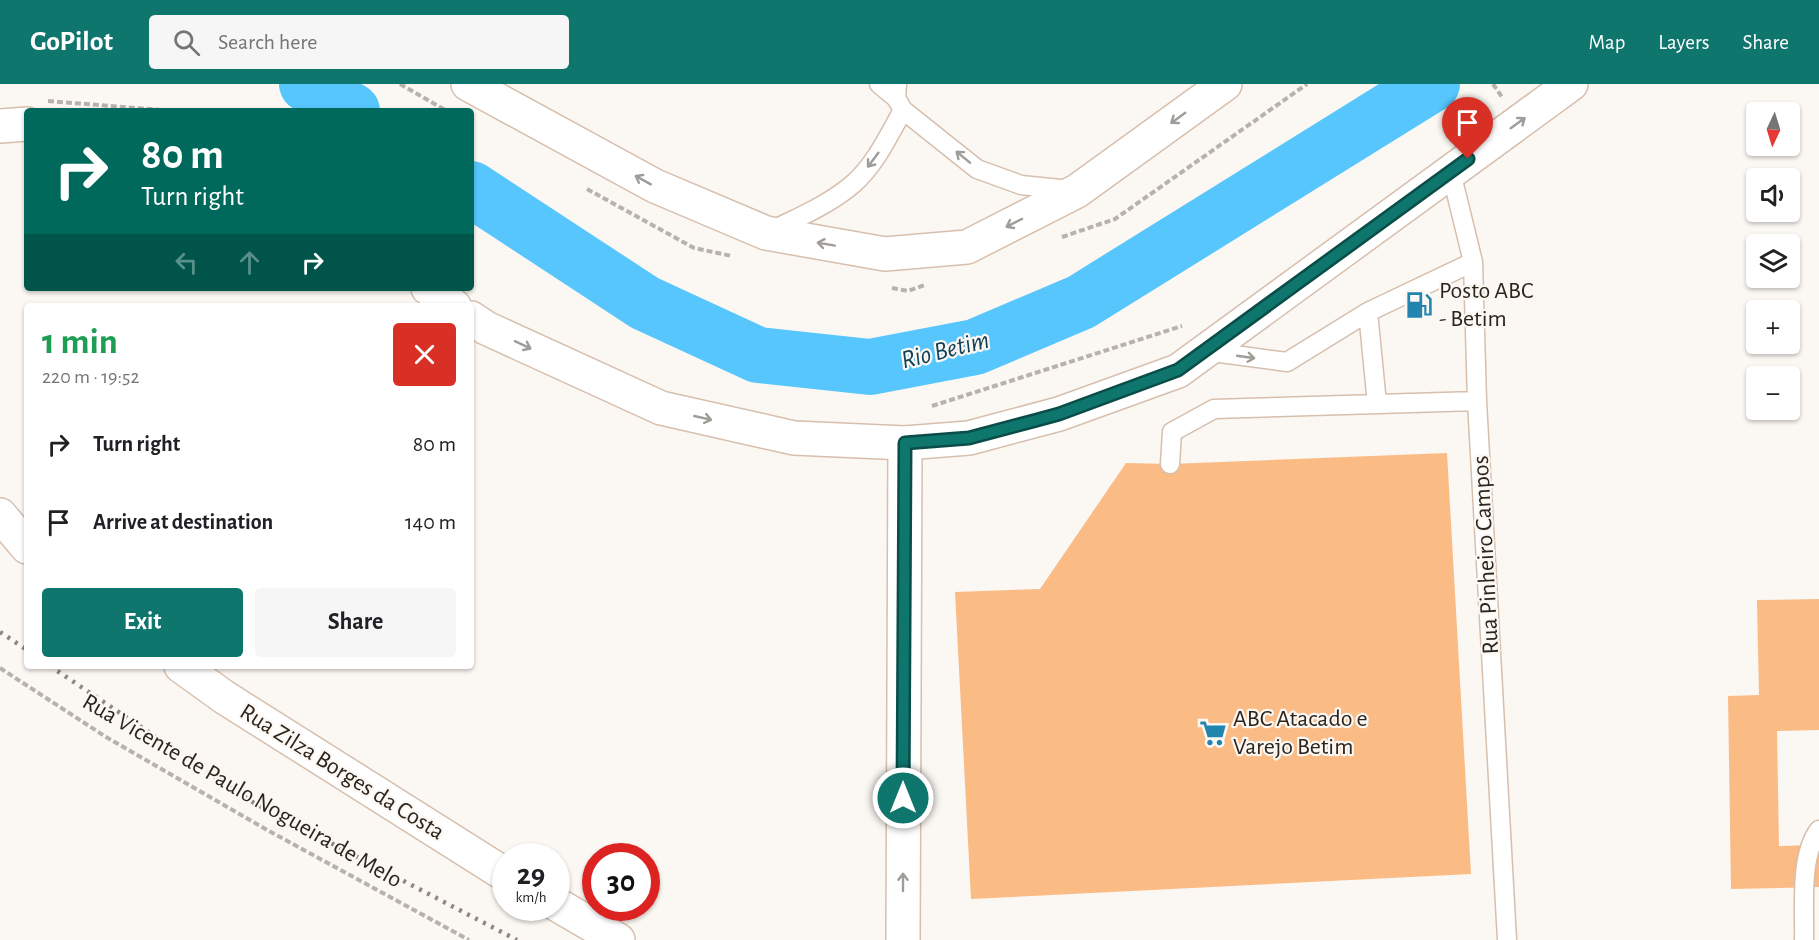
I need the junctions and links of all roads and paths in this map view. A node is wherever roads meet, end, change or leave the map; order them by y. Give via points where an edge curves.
1 (400, 84) edge
2 (468, 84) edge
3 (879, 84) edge
4 (1225, 84) edge
5 (1307, 84) edge
6 (1571, 84) edge
7 (1512, 95) dead end
8 (899, 97) edge
9 (1504, 100) dead end
10 (442, 108) edge
11 (24, 116) edge
12 (0, 126) edge
13 (1450, 172) junction
14 (582, 186) dead end
15 (1077, 190) junction
16 (766, 233) junction
17 (1060, 238) dead end
18 (739, 257) dead end
19 (1473, 262) junction
20 (930, 283) dead end
21 (886, 286) dead end
22 (432, 291) edge
23 (450, 303) edge
24 (1368, 312) junction
25 (474, 320) edge
26 (1199, 337) junction
27 (1477, 401) junction
28 (1377, 404) junction
29 (921, 410) dead end
30 (905, 443) junction
31 (1170, 464) dead end
32 (0, 515) edge
33 (24, 543) edge
34 (0, 668) edge
35 (185, 669) edge
36 (1819, 830) edge
37 (492, 865) edge
38 (570, 912) edge
39 (469, 940) edge
40 (618, 940) edge
41 (903, 940) edge
42 (1507, 940) edge
43 (1804, 940) edge

1 - 10 path
16 -> 2 main road via 655,186
3 - 8 lane
4 -> 15 main road
5 - 17 path via 1115,219
13 -> 6 main road
7 - 9 path
15 -> 8 lane via 1021,185 977,169
8 -> 16 lane via 877,154 854,184
11 - 12 main road
13 - 19 lane, Rua Pinheiro Campos
13 - 26 main road
14 - 18 path via 694,248
15 -> 16 main road via 967,247 885,254
19 - 24 lane
19 - 27 lane, Rua Pinheiro Campos
20 - 21 path via 908,291
22 - 23 main road
26 -> 24 lane via 1287,362
24 - 28 lane
25 -> 30 main road via 661,408 794,438
26 - 29 path
26 - 30 main road via 1178,370 1059,414 969,438
27 - 28 lane
27 - 42 lane, Rua Pinheiro Campos
28 - 31 lane via 1215,409 1172,432
41 -> 30 main road
32 - 33 main road
34 - 39 path, Rua Vicente de Paulo Nogueira de Melo via 269,831
35 - 37 main road, Rua Zilza Borges da Costa
36 - 43 lane via 1813,838 1805,875
38 - 40 main road

